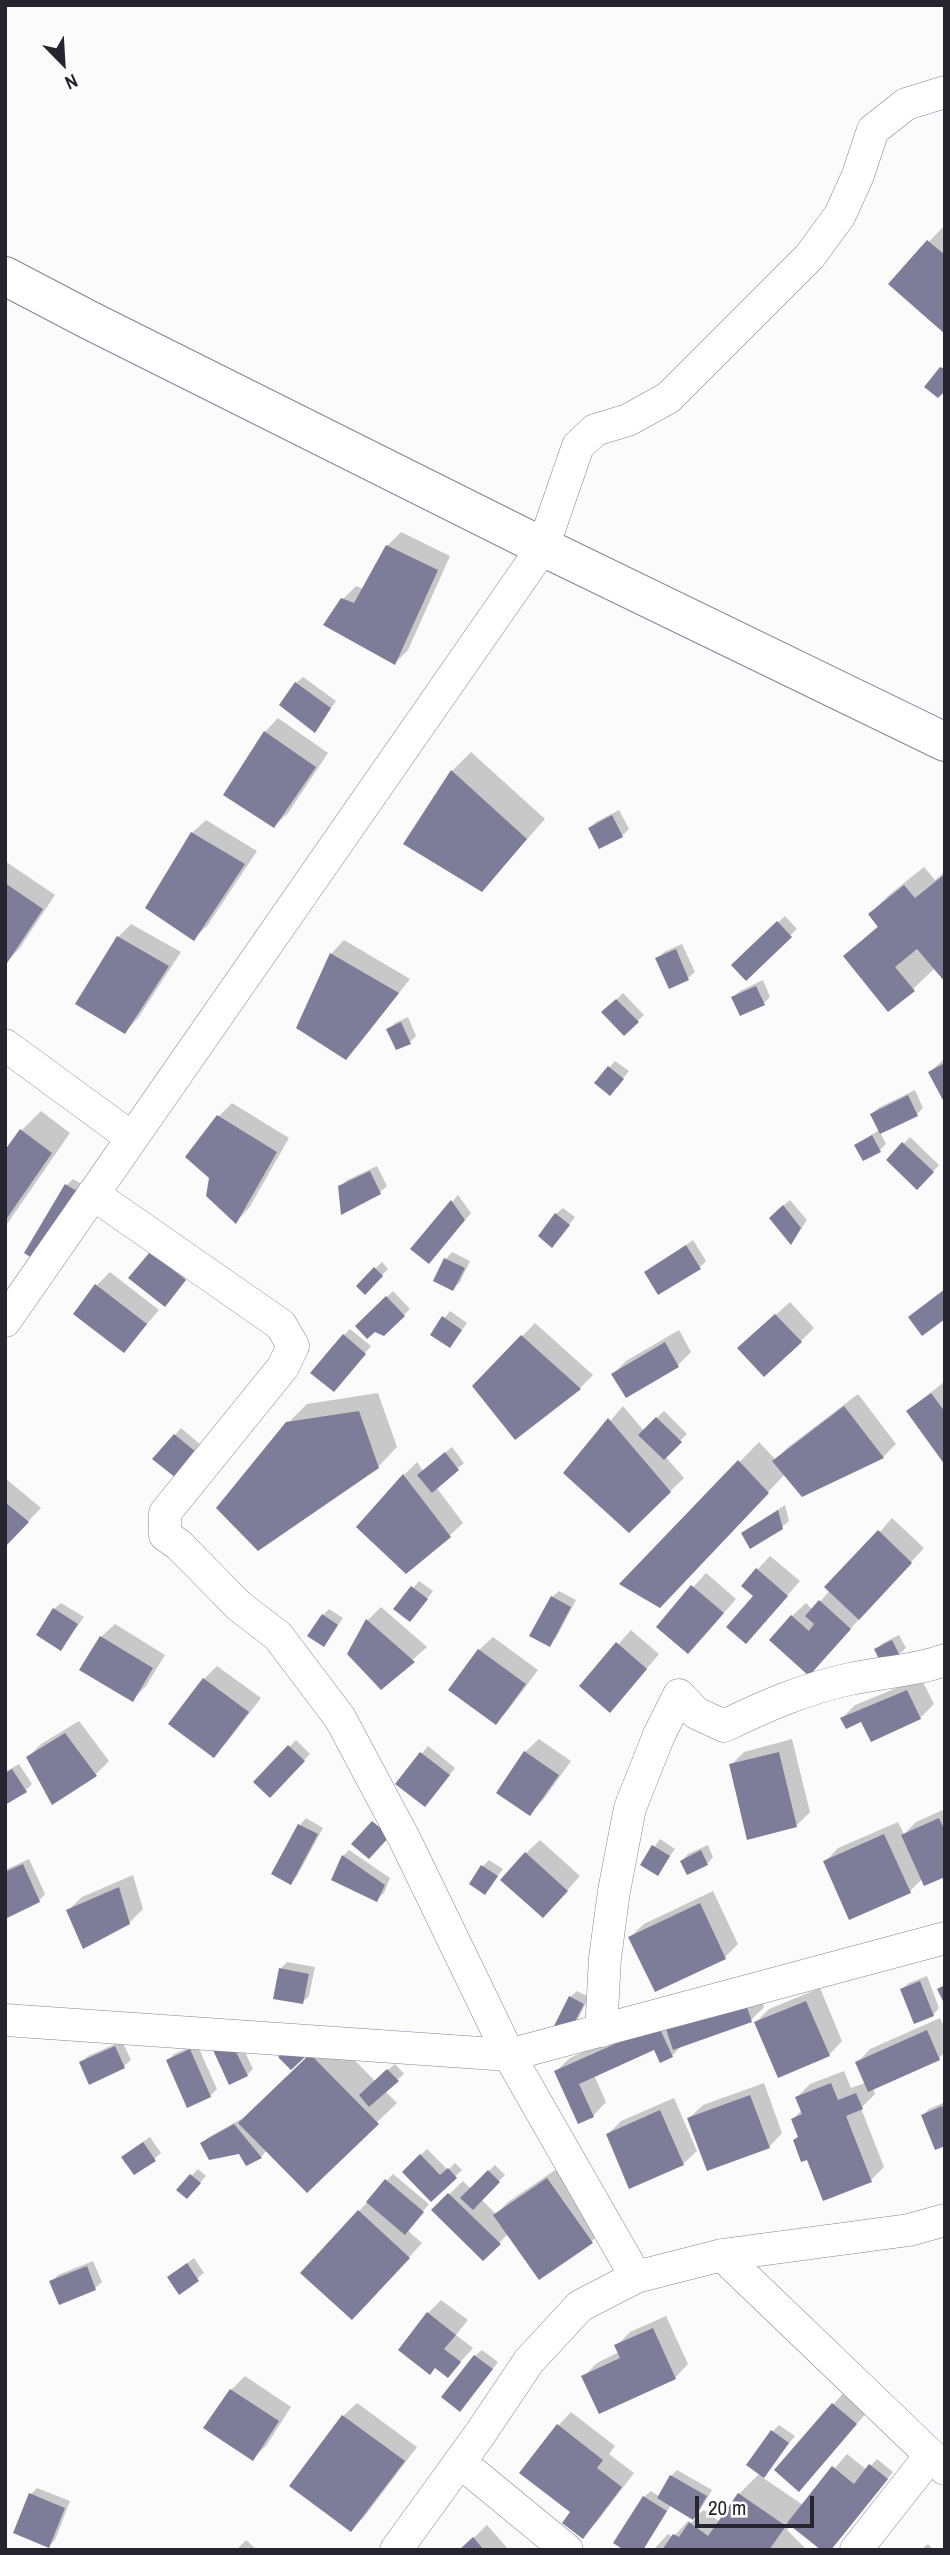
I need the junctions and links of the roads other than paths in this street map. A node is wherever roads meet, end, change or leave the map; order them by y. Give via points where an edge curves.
1 (945, 92) edge
2 (5, 276) edge
3 (542, 547) junction
4 (945, 742) edge
5 (5, 1045) edge
6 (132, 1138) junction
7 (93, 1194) junction
8 (5, 1321) edge
9 (945, 1660) edge
10 (945, 1938) edge
11 (5, 2020) edge
12 (601, 2031) junction
13 (509, 2055) junction
14 (945, 2220) edge
15 (722, 2255) junction
16 (636, 2277) junction
17 (460, 2462) junction
18 (937, 2462) edge
19 (396, 2550) edge
20 (567, 2550) edge
21 (856, 2550) edge

1 - 3 street via 906,104 873,130 840,215 810,256 668,398 628,420 595,430 578,446
2 - 3 street
3 - 4 street
3 - 6 street
5 - 6 street
6 - 7 street
7 - 8 street
7 - 13 street via 281,1325 293,1346 283,1367 165,1513 165,1535 239,1606 278,1636 340,1718
9 - 12 street via 922,1669 850,1679 781,1698 724,1726 696,1713 679,1695 630,1808 605,1958
10 - 12 street
11 - 13 street
12 - 13 street
13 - 16 street
14 - 15 street via 909,2230
15 - 16 street
15 - 18 street
16 - 17 street via 580,2306 528,2361
17 - 19 street
17 - 20 street
18 - 21 street

